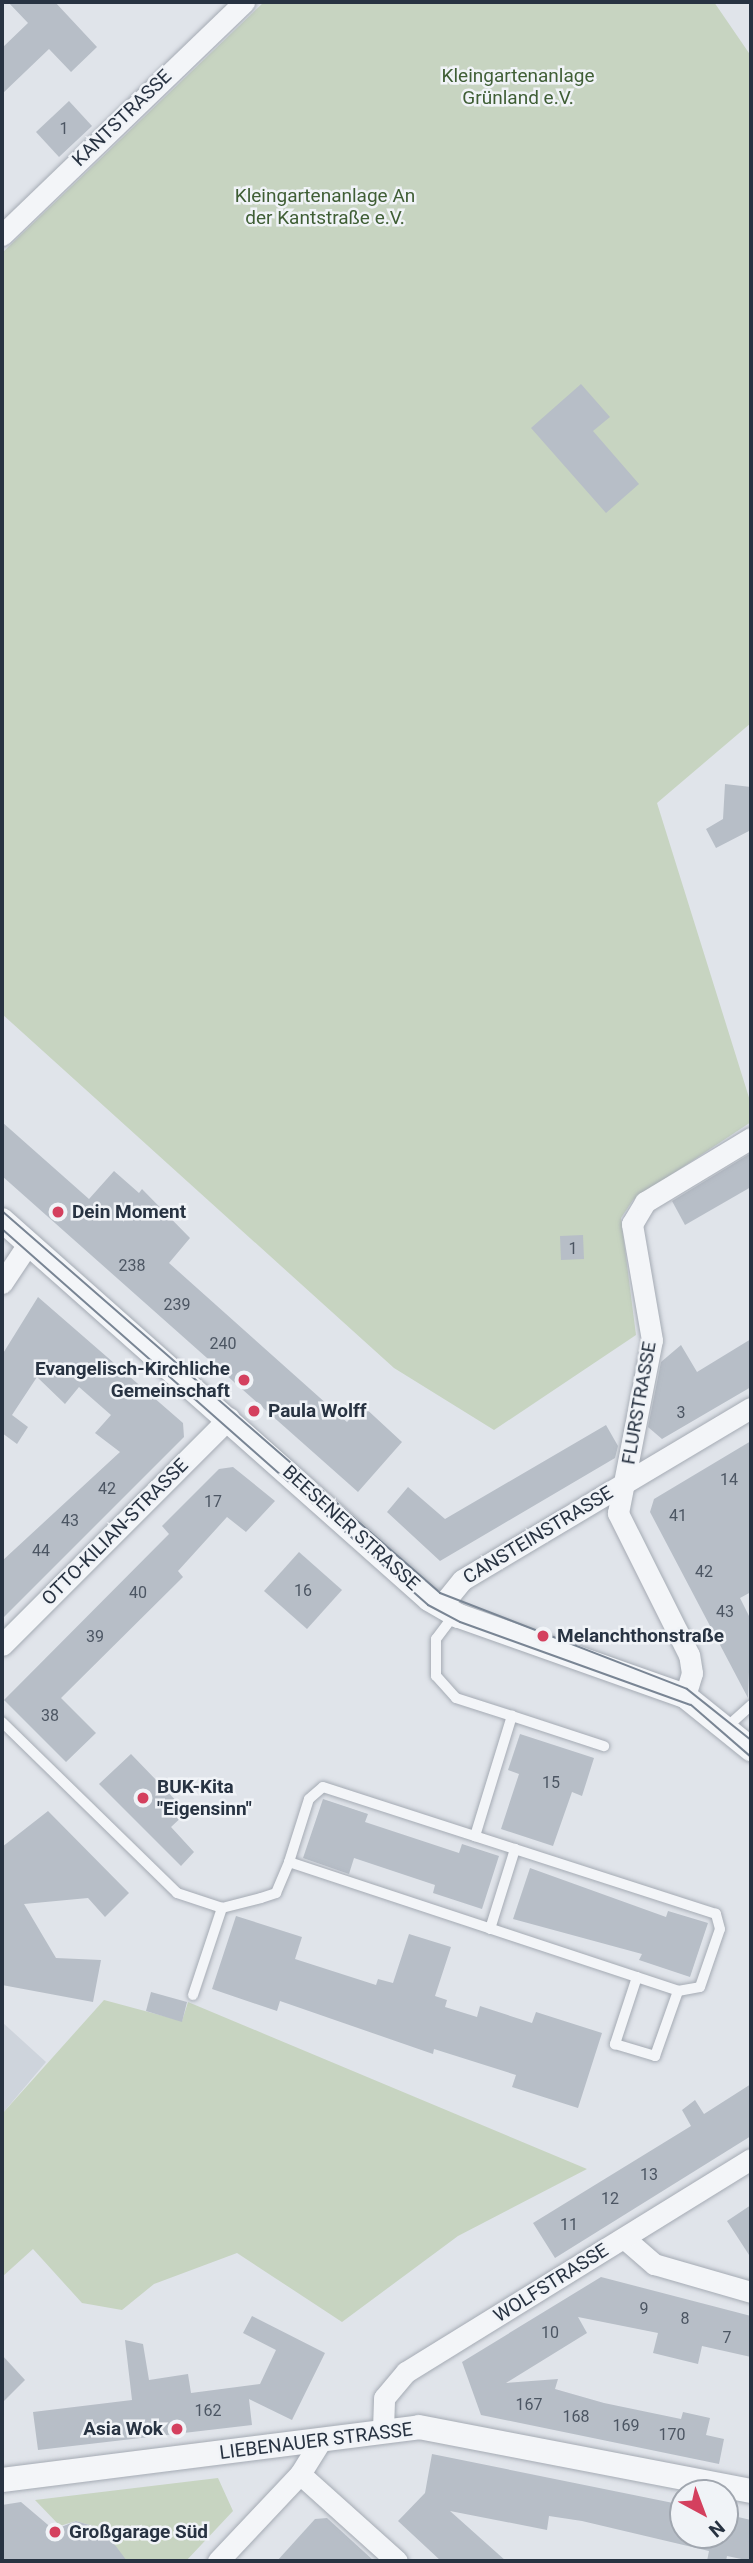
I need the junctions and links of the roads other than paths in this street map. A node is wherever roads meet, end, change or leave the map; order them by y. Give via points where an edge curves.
1 (244, 2) edge
2 (2, 235) edge
3 (751, 1138) edge
4 (2, 1220) edge
5 (28, 1244) junction
6 (2, 1283) edge
7 (751, 1408) edge
8 (229, 1418) junction
9 (625, 1482) junction
10 (448, 1610) junction
11 (2, 1645) edge
12 (685, 1696) junction
13 (751, 1705) edge
14 (512, 1716) junction
15 (2, 1722) edge
16 (728, 1726) junction
17 (604, 1746) dead end
18 (751, 1749) edge
19 (475, 1836) junction
20 (515, 1849) junction
21 (289, 1861) junction
22 (222, 1908) junction
23 (490, 1929) junction
24 (637, 1977) junction
25 (678, 1991) junction
26 (193, 1995) dead end
27 (751, 2159) edge
28 (624, 2238) junction
29 (751, 2291) edge
30 (383, 2429) junction
31 (321, 2441) junction
32 (300, 2474) junction
33 (2, 2480) edge
34 (751, 2491) edge
35 (218, 2561) edge
36 (397, 2561) edge

1 - 2 street, KANTSTRASSE
3 - 9 street, FLURSTRASSE via 645,1202 632,1224 652,1340
4 - 5 street, BEESENER STRASSE
5 - 6 street
5 - 8 street, BEESENER STRASSE
7 - 9 street, CANSTEINSTRASSE
8 - 10 street, BEESENER STRASSE
8 - 11 street, OTTO-KILIAN-STRASSE
9 - 10 street, CANSTEINSTRASSE via 462,1580
9 - 12 street via 618,1513 688,1655 692,1673
10 - 12 street, BEESENER STRASSE
10 - 14 lane via 436,1640 436,1676 456,1698
12 - 16 street, BEESENER STRASSE
13 - 16 lane
14 - 17 lane
14 - 19 lane
15 - 22 lane via 177,1893
16 - 18 street, BEESENER STRASSE
19 - 20 lane
19 - 21 lane via 323,1787 309,1799
20 - 23 lane
20 - 25 lane via 716,1914 720,1929 700,1987
21 - 22 lane via 276,1893
21 - 23 lane
22 - 26 lane
23 - 24 lane
24 - 25 lane
24 - 25 lane via 615,2044 655,2056
27 - 28 street, WOLFSTRASSE
28 - 29 street via 654,2264
28 - 30 street, WOLFSTRASSE via 406,2372 384,2399
30 - 31 street, LIEBENAUER STRASSE
30 - 34 street, LIEBENAUER STRASSE via 419,2427
31 - 32 street
31 - 33 street, LIEBENAUER STRASSE
32 - 35 street
32 - 36 street

